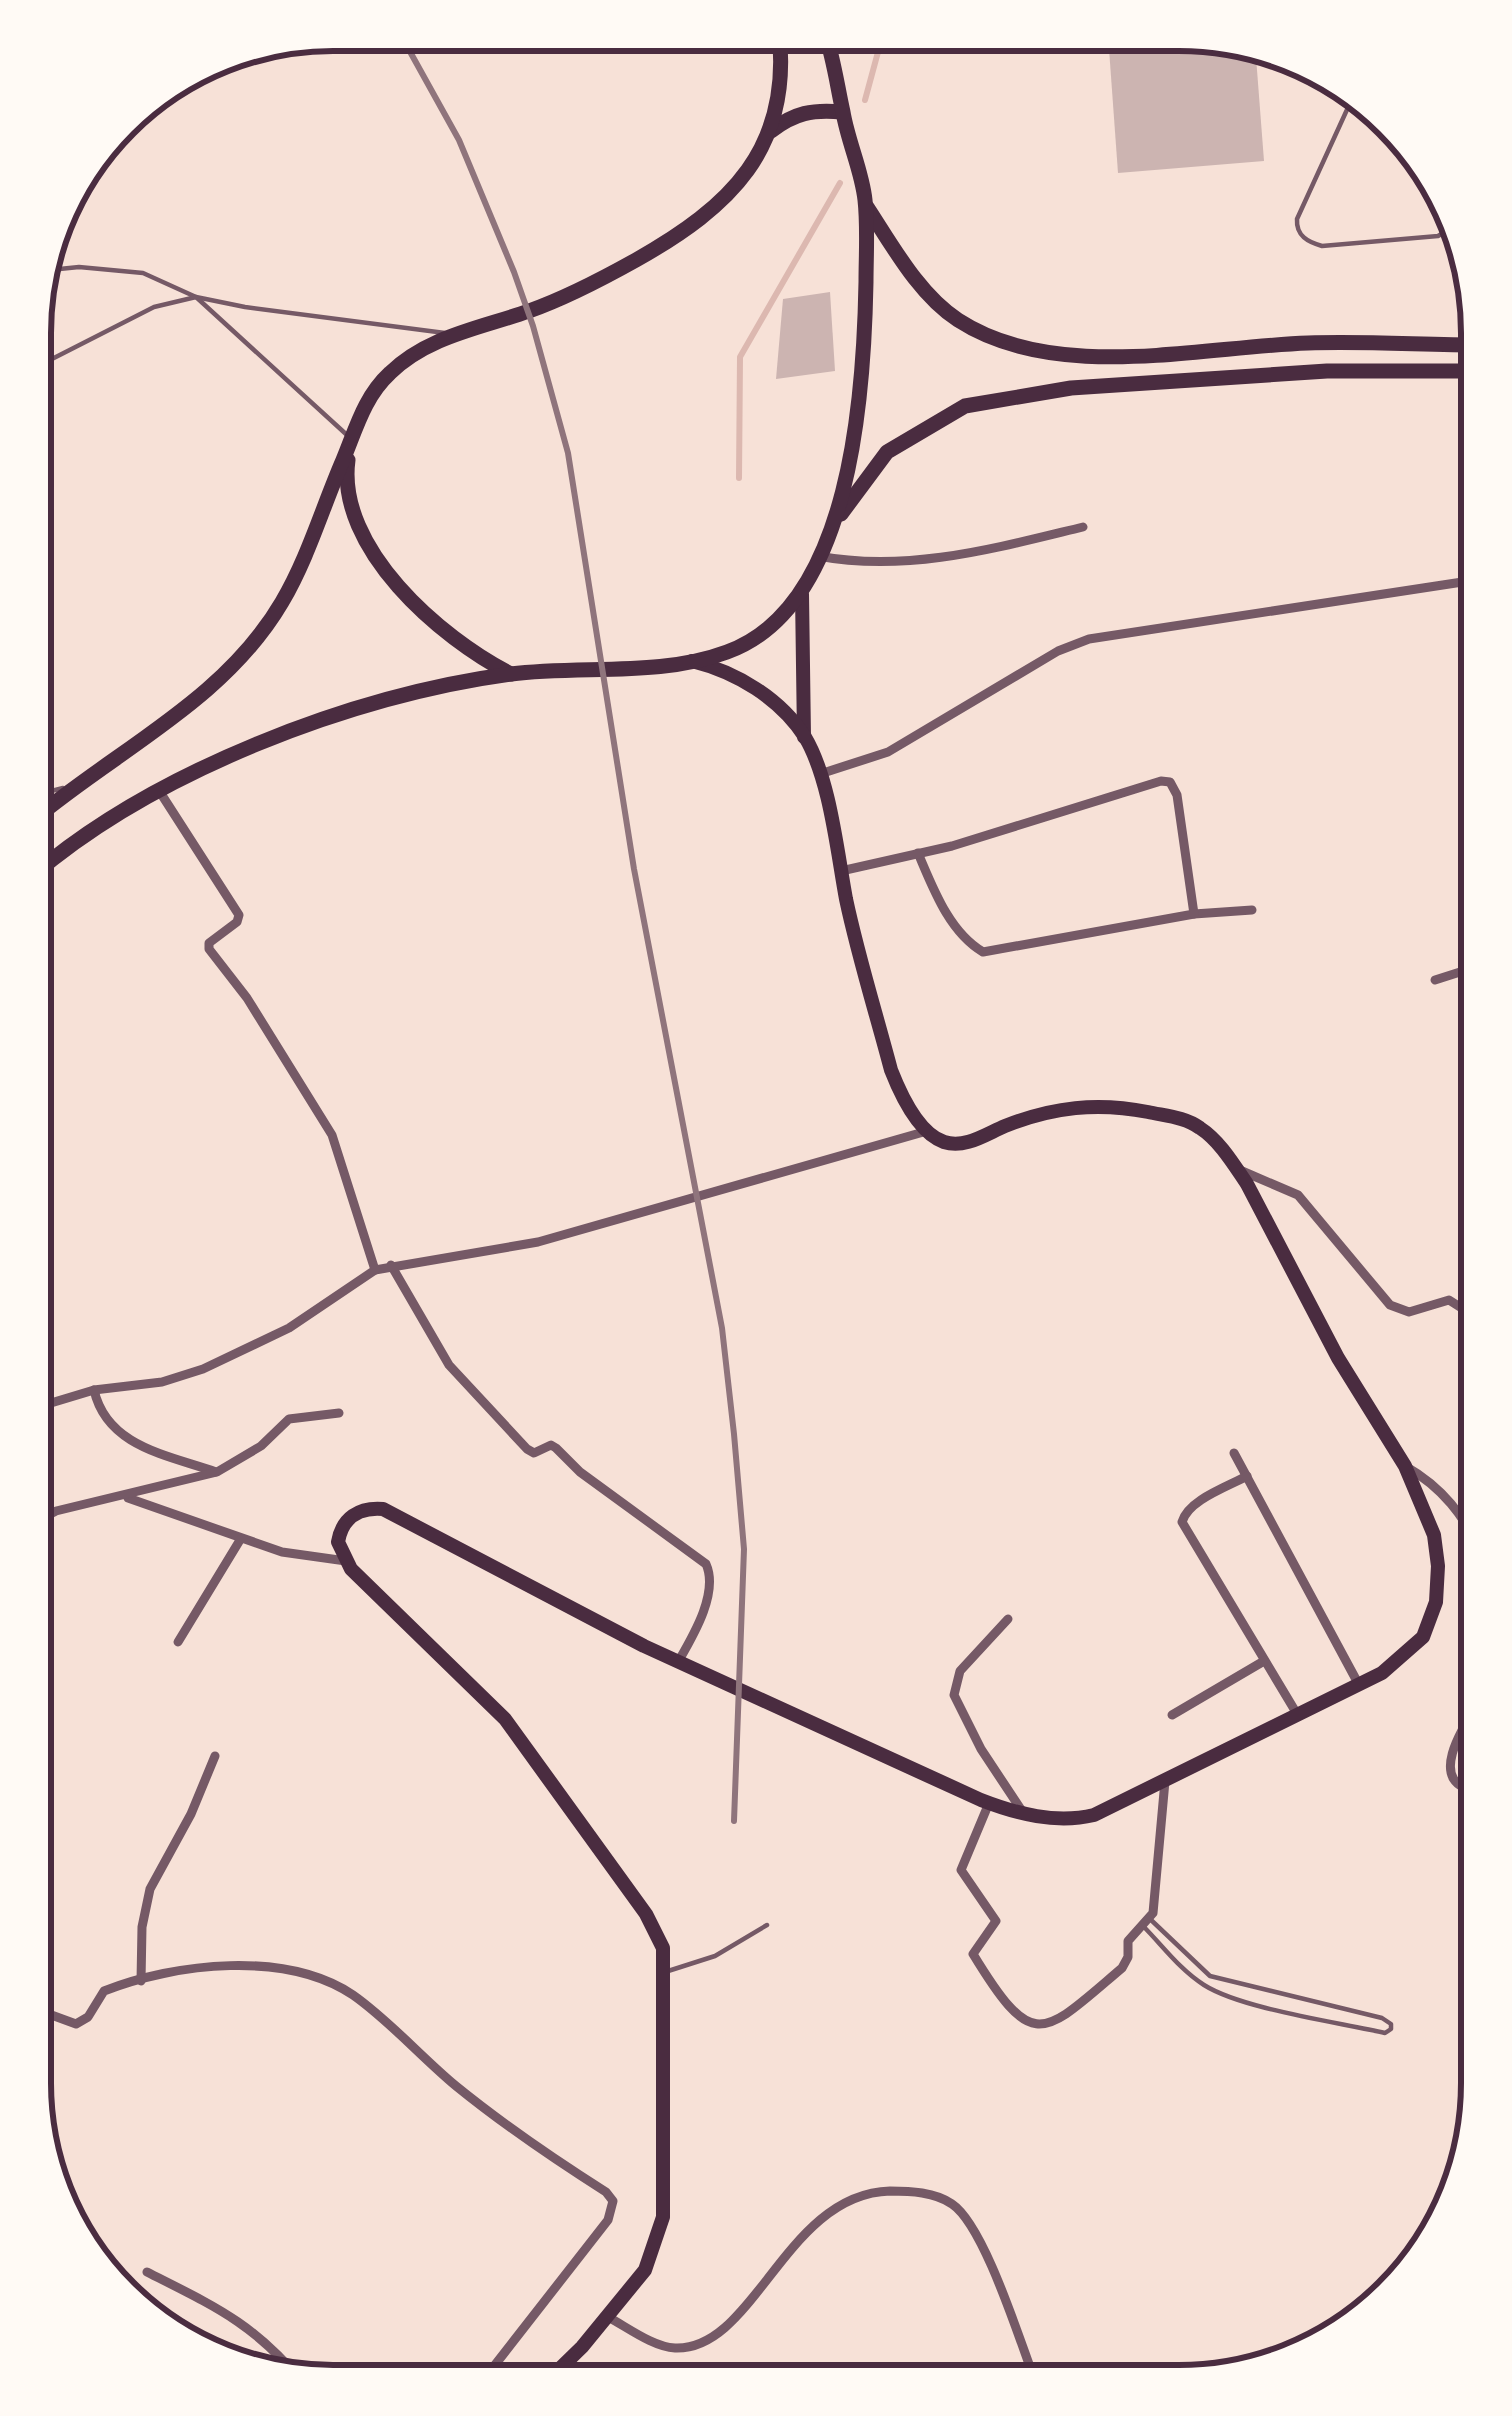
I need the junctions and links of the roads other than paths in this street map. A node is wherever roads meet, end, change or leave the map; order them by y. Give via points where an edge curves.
1 (779, 51) edge
2 (831, 51) edge
3 (1348, 107) edge
4 (842, 112) junction
5 (771, 131) junction
6 (865, 204) junction
7 (1443, 233) edge
8 (59, 270) edge
9 (196, 297) junction
10 (456, 334) junction
11 (1461, 345) edge
12 (51, 360) edge
13 (1461, 371) edge
14 (351, 439) junction
15 (832, 526) junction
16 (1083, 527) dead end
17 (818, 556) junction
18 (1461, 582) edge
19 (802, 594) junction
20 (692, 661) junction
21 (511, 674) junction
22 (805, 737) junction
23 (820, 774) junction
24 (74, 785) junction
25 (158, 789) junction
26 (51, 791) edge
27 (51, 805) edge
28 (918, 854) junction
29 (51, 861) edge
30 (841, 871) junction
31 (1252, 910) dead end
32 (1194, 914) junction
33 (1461, 971) edge
34 (1435, 980) dead end
35 (928, 1131) junction
36 (1236, 1169) junction
37 (391, 1265) junction
38 (375, 1270) junction
39 (1460, 1304) edge
40 (94, 1390) junction
41 (51, 1403) edge
42 (339, 1413) dead end
43 (1234, 1453) dead end
44 (1405, 1466) junction
45 (217, 1472) junction
46 (1247, 1476) junction
47 (125, 1497) junction
48 (51, 1514) edge
49 (1460, 1516) edge
50 (240, 1540) junction
51 (346, 1561) junction
52 (1008, 1618) dead end
53 (178, 1642) dead end
54 (1264, 1660) junction
55 (678, 1662) junction
56 (1359, 1684) junction
57 (1297, 1714) junction
58 (1172, 1715) dead end
59 (1460, 1732) edge
60 (215, 1756) dead end
61 (1165, 1779) junction
62 (1460, 1783) edge
63 (988, 1803) junction
64 (1024, 1814) junction
65 (1146, 1922) junction
66 (767, 1925) dead end
67 (664, 1972) junction
68 (141, 1981) junction
69 (51, 2015) edge
70 (147, 2272) dead end
71 (608, 2317) junction
72 (280, 2360) edge
73 (495, 2365) edge
74 (562, 2365) edge
75 (1029, 2365) edge

1 - 5 main road
2 - 4 main road
3 - 7 lane via 1306,196 1296,226 1304,238 1322,246
4 - 5 main road via 790,116
4 - 6 main road
5 - 10 main road via 728,196 671,240 575,292
6 - 11 main road via 907,268 955,319 1038,352
6 - 15 main road via 856,431
8 - 9 lane via 143,273
9 - 10 lane
9 - 12 lane via 154,308
9 - 14 lane
10 - 14 main road via 388,375
13 - 15 main road via 1327,370 1071,388 965,406 887,452
14 - 21 main road via 348,498 375,555 452,638
14 - 24 main road via 268,624 192,702
15 - 17 main road
16 - 17 street via 886,564
17 - 19 main road
18 - 23 street via 1089,639 888,752
19 - 20 main road via 758,635
19 - 22 main road
20 - 21 main road
20 - 22 main road via 763,694
21 - 25 main road via 347,713
22 - 23 main road
23 - 30 main road
24 - 26 lane
24 - 27 main road
25 - 29 main road
25 - 38 street via 239,915 208,946 332,1135
28 - 30 street
28 - 32 street via 952,920 983,952
28 - 32 street via 1170,782
30 - 35 main road via 891,1070
31 - 32 street
33 - 34 street
35 - 36 main road via 940,1141 966,1142 1034,1116 1112,1106 1184,1119
35 - 37 street via 538,1243
36 - 39 street via 1298,1195 1398,1310
36 - 44 main road
37 - 38 street
37 - 55 street via 449,1365 527,1449 556,1448 706,1564 710,1581 696,1631
38 - 40 street via 289,1328 203,1369
40 - 41 street
40 - 45 street via 102,1415 125,1438
42 - 45 street via 289,1419
43 - 46 street
44 - 49 street via 1436,1484
44 - 56 main road via 1434,1535 1436,1602 1416,1645
45 - 47 street
46 - 54 street via 1185,1512 1182,1522
46 - 56 street
47 - 48 street
47 - 50 street
50 - 51 street
50 - 53 street
51 - 55 main road via 338,1542 344,1523 383,1509
51 - 67 main road via 505,1719 646,1913 663,1948
52 - 64 street via 960,1671 954,1695
54 - 57 street
54 - 58 street
55 - 63 main road
56 - 57 main road
57 - 61 main road
59 - 62 street via 1450,1758
60 - 68 street via 150,1889
61 - 64 main road via 1081,1818
61 - 65 street
63 - 64 main road
63 - 65 street via 962,1870 996,1921 973,1954 1020,2020 1057,2023 1123,1968 1127,1941
65 - 65 lane via 1210,1976 1382,2018 1391,2029 1225,1995 1190,1976
66 - 67 lane via 715,1956
67 - 71 main road via 663,2217 645,2270
68 - 69 street via 104,1991 76,2024
68 - 73 street via 221,1966 291,1970 332,1984 525,2139 605,2192 613,2201 608,2220
70 - 72 street via 245,2323
71 - 74 main road
71 - 75 street via 662,2344 688,2345 727,2325 833,2209 872,2192 932,2195 951,2203 977,2233

